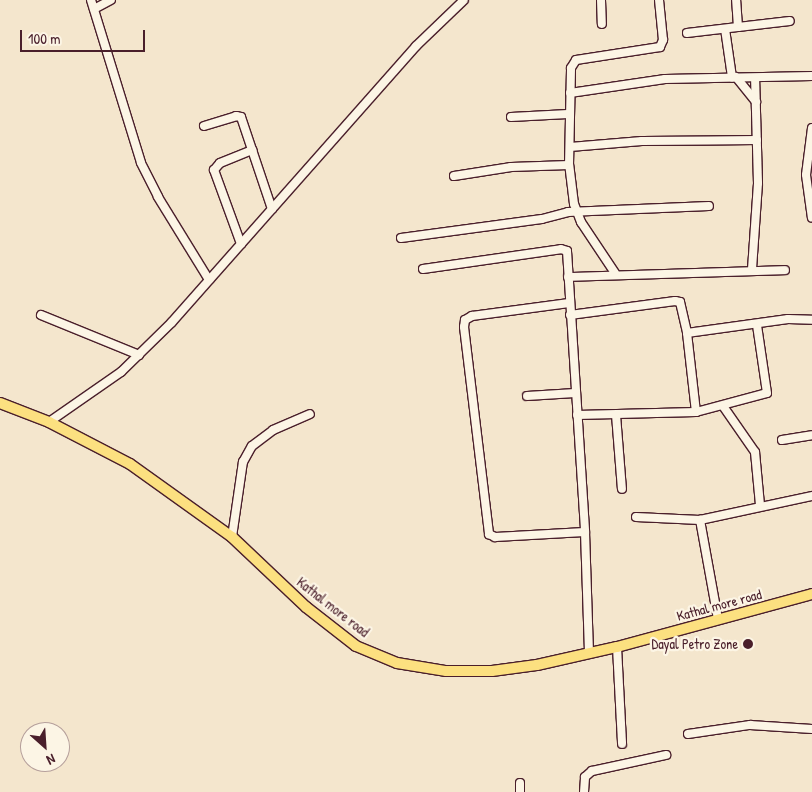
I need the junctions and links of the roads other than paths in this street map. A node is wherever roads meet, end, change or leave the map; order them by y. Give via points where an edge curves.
1 (91, 0) edge
2 (111, 0) edge
3 (464, 0) edge
4 (602, 0) edge
5 (659, 0) edge
6 (736, 0) edge
7 (94, 9) junction
8 (790, 21) dead end
9 (602, 24) dead end
10 (738, 27) junction
11 (726, 29) junction
12 (688, 33) dead end
13 (812, 76) edge
14 (734, 77) junction
15 (755, 78) junction
16 (570, 93) junction
17 (756, 102) junction
18 (568, 114) junction
19 (511, 117) dead end
20 (204, 126) dead end
21 (812, 128) edge
22 (757, 140) junction
23 (570, 148) junction
24 (252, 150) junction
25 (569, 165) junction
26 (454, 176) dead end
27 (709, 206) dead end
28 (272, 209) junction
29 (577, 211) junction
30 (812, 218) edge
31 (401, 238) dead end
32 (241, 244) junction
33 (423, 269) dead end
34 (752, 269) junction
35 (785, 270) dead end
36 (615, 273) junction
37 (568, 277) junction
38 (209, 280) junction
39 (570, 303) junction
40 (41, 315) dead end
41 (570, 316) junction
42 (812, 320) edge
43 (757, 325) junction
44 (687, 333) junction
45 (139, 355) junction
46 (575, 392) junction
47 (527, 396) dead end
48 (0, 403) edge
49 (723, 406) junction
50 (696, 412) junction
51 (310, 414) dead end
52 (577, 415) junction
53 (616, 415) junction
54 (49, 422) junction
55 (812, 435) edge
56 (782, 440) dead end
57 (622, 490) dead end
58 (812, 496) edge
59 (760, 505) junction
60 (636, 517) dead end
61 (700, 520) junction
62 (585, 532) junction
63 (232, 537) junction
64 (812, 594) edge
65 (718, 619) junction
66 (617, 648) junction
67 (589, 654) junction
68 (812, 729) edge
69 (688, 734) dead end
70 (622, 744) dead end
71 (666, 755) dead end
72 (520, 783) dead end
73 (520, 792) edge
74 (584, 792) edge

1 - 7 street
2 - 7 street
3 - 28 street via 416,46
4 - 9 street
5 - 16 street via 662,46 576,60 571,68
6 - 10 street
7 - 38 street via 141,162 158,197
8 - 10 street
10 - 11 street
11 - 12 street
11 - 14 street
13 - 15 street
14 - 15 street
14 - 16 street via 665,79
14 - 17 street
15 - 17 street
16 - 18 street
17 - 22 street
18 - 19 street
18 - 23 street
20 - 24 street via 239,116
21 - 30 street via 806,175
22 - 23 street via 642,141
22 - 34 street via 758,183
23 - 25 street
24 - 28 street
24 - 32 street via 217,165 214,170
25 - 26 street via 511,167
25 - 29 street
27 - 29 street
28 - 32 street
29 - 31 street via 542,219
29 - 36 street
32 - 38 street
33 - 37 street via 561,249 566,251
34 - 35 street
34 - 36 street
36 - 37 street
37 - 39 street
38 - 45 street
39 - 41 street
39 - 62 street via 472,316 465,320 464,327 489,534 496,537
40 - 45 street
41 - 44 street via 675,301 680,302
41 - 46 street
42 - 43 street
43 - 44 street
43 - 49 street via 767,393
44 - 50 street
45 - 54 street via 121,372
46 - 47 street
46 - 52 street
48 - 54 main road, Kathal more road
49 - 50 street
49 - 59 street via 755,452
50 - 53 street
51 - 63 street via 272,430 252,446 243,462
52 - 53 street
52 - 62 street
53 - 57 street
54 - 63 main road, Kathal more road via 130,464
55 - 56 street
58 - 59 street
59 - 61 street
60 - 61 street
61 - 65 street
62 - 67 street
63 - 67 main road, Kathal more road via 313,613 356,646 397,663 446,671 492,671
64 - 65 main road, Kathal more road
65 - 66 main road, Kathal more road
66 - 67 main road, Kathal more road
66 - 70 street
68 - 69 street via 750,725
71 - 74 street via 592,771 585,777
72 - 73 street

